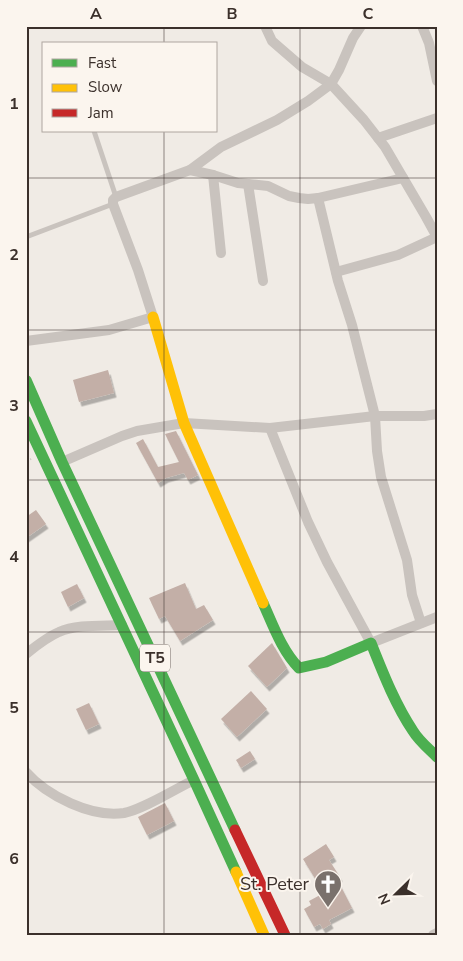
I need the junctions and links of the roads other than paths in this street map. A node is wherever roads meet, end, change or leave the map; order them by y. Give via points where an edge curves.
1 (265, 26) edge
2 (361, 26) edge
3 (422, 26) edge
4 (437, 81) edge
5 (331, 84) junction
6 (437, 118) edge
7 (94, 132) edge
8 (378, 138) junction
9 (190, 170) junction
10 (213, 175) junction
11 (403, 178) junction
12 (248, 184) junction
13 (318, 198) junction
14 (114, 201) junction
15 (26, 236) edge
16 (437, 237) edge
17 (222, 253) dead end
18 (336, 272) junction
19 (263, 281) dead end
20 (153, 317) junction
21 (26, 342) edge
22 (26, 380) edge
23 (437, 414) edge
24 (375, 416) junction
25 (26, 421) edge
26 (184, 423) junction
27 (270, 428) junction
28 (62, 462) junction
29 (437, 617) edge
30 (422, 623) junction
31 (122, 625) junction
32 (371, 643) junction
33 (26, 654) edge
34 (437, 757) edge
35 (26, 772) edge
36 (194, 780) junction
37 (264, 935) edge
38 (285, 935) edge

1 - 5 street via 272,41 302,66
2 - 5 street
3 - 4 street
5 - 8 street
5 - 9 street via 277,120 221,147
6 - 8 street
7 - 14 lane
8 - 11 street
9 - 10 street
9 - 14 street
10 - 12 street
10 - 17 street
11 - 13 street
11 - 16 street
12 - 13 street via 268,186 299,198
12 - 19 street
13 - 18 street
14 - 15 lane
14 - 20 street
16 - 18 street via 398,255
18 - 24 street
20 - 21 street via 109,330
20 - 26 main road
22 - 28 main road, T5
23 - 24 street
24 - 27 street
24 - 30 street via 381,477 407,560 412,595
25 - 31 main road, T5
26 - 27 street
26 - 28 street via 137,431
26 - 32 main road via 275,630 295,665 299,668 315,664
27 - 32 street via 308,522
28 - 38 main road, T5
29 - 30 street
30 - 32 street
31 - 33 street via 60,631
31 - 36 main road, T5
32 - 34 main road via 414,733
35 - 36 street via 66,802 114,814 137,809
36 - 37 main road, T5

